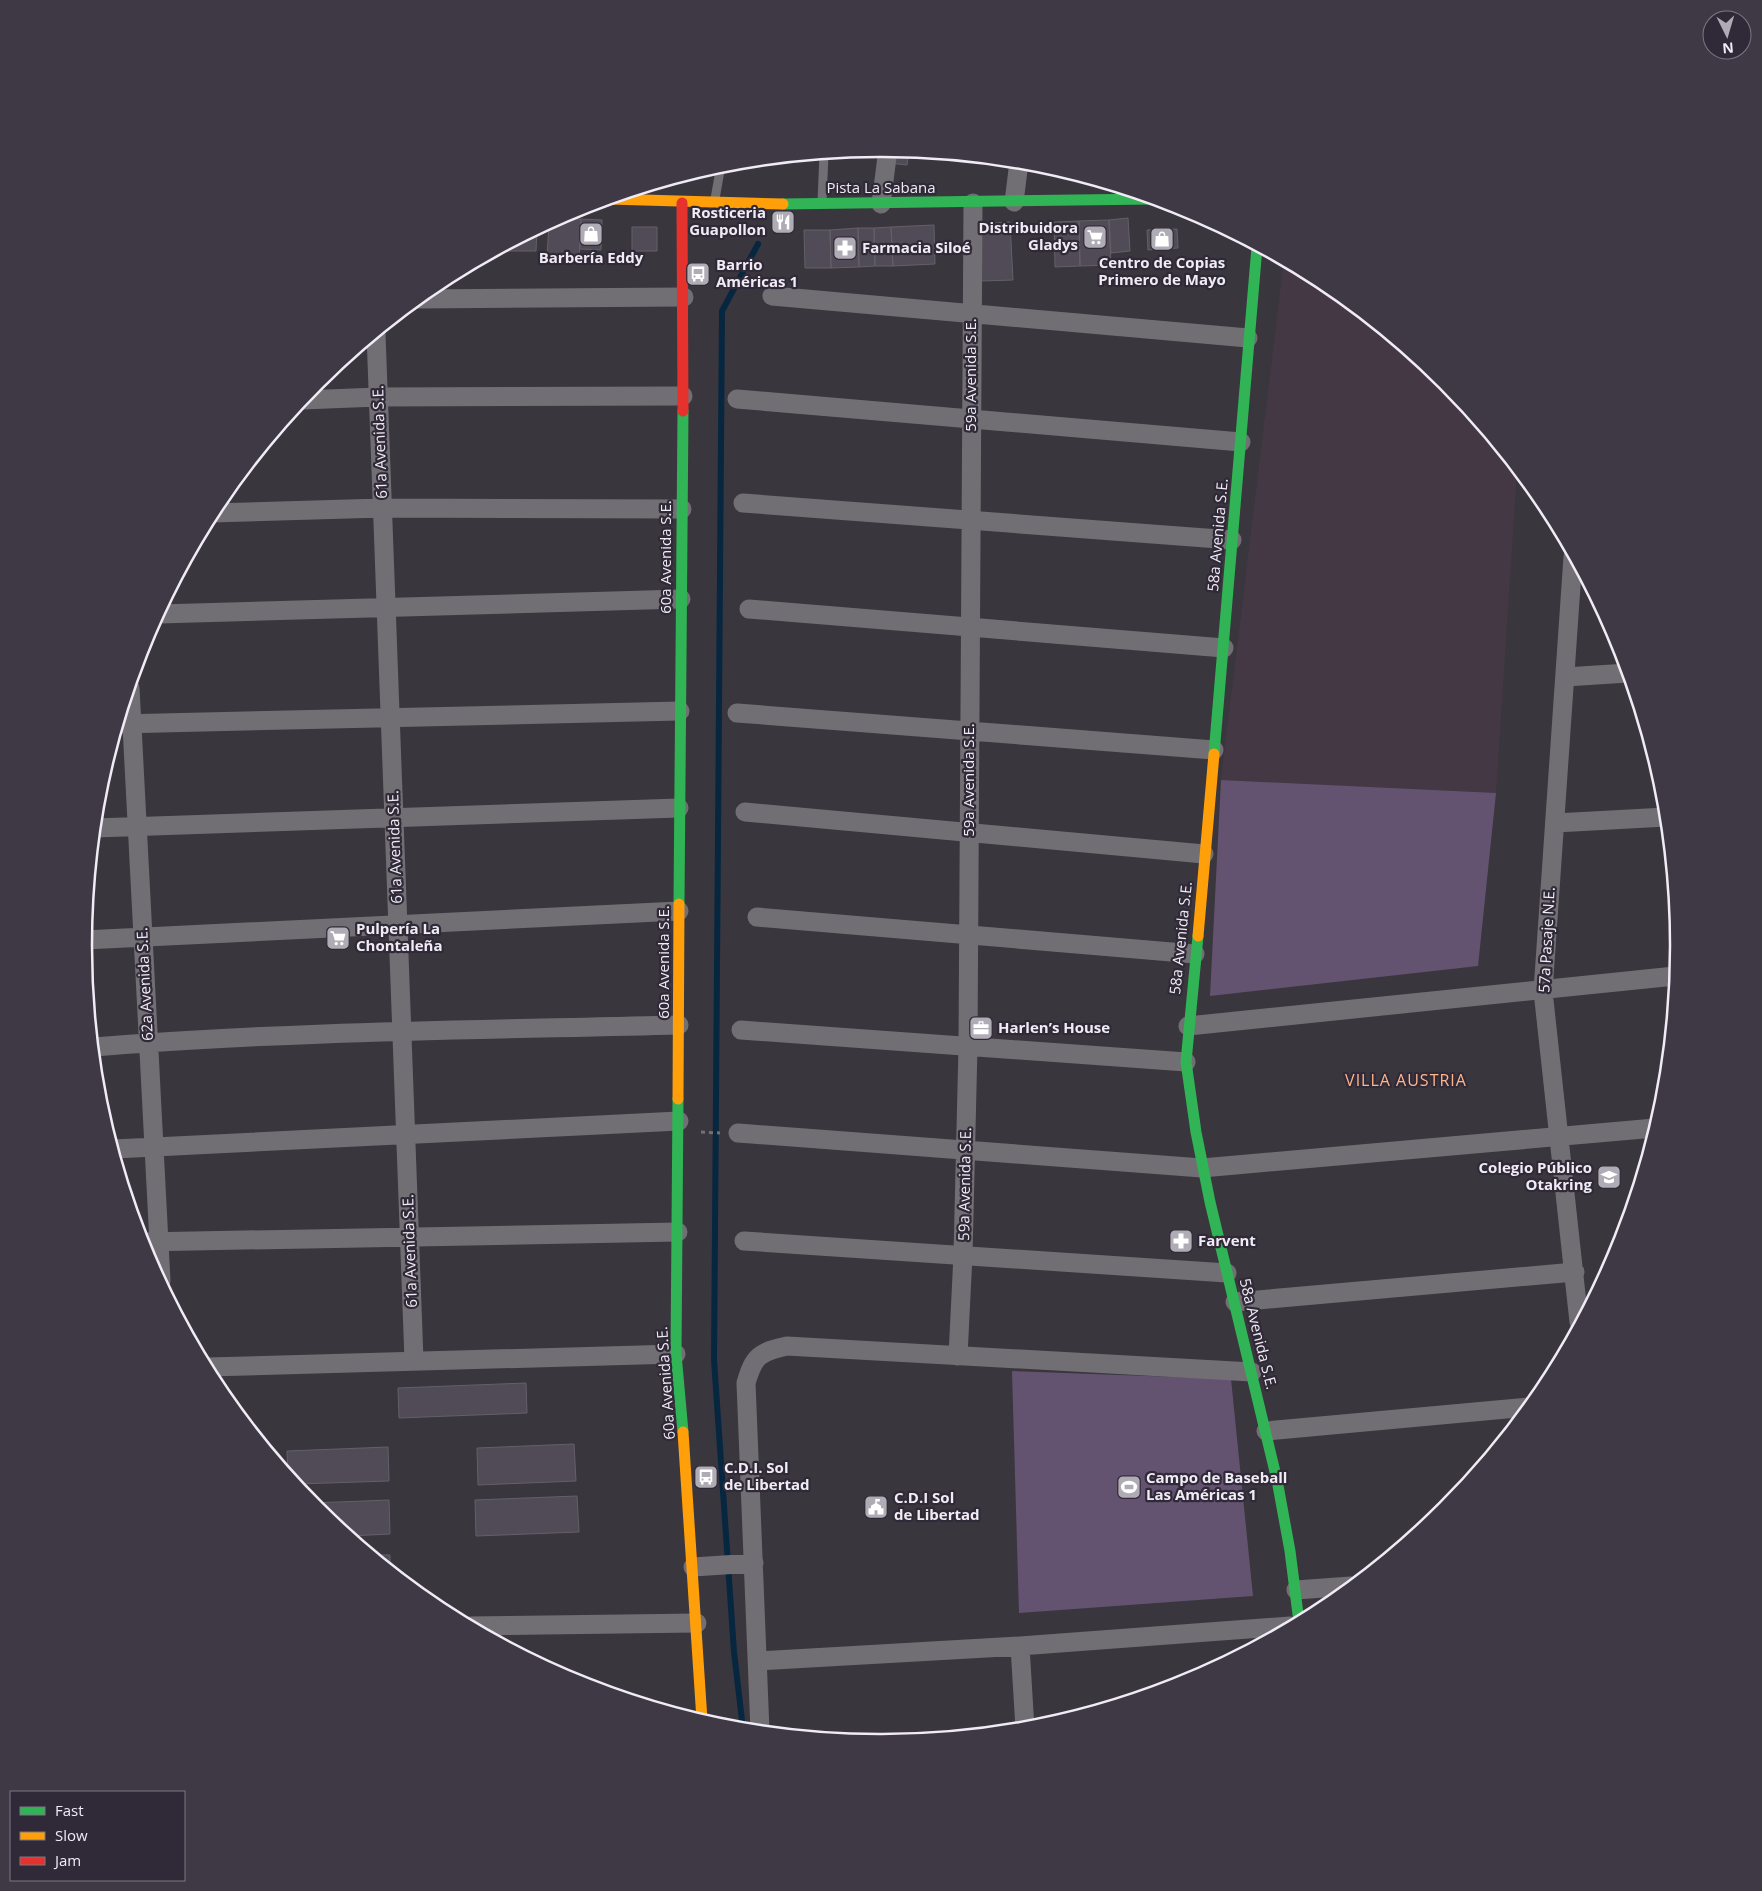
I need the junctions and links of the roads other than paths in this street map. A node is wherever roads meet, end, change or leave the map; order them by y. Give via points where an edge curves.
1 (887, 157) edge
2 (824, 160) edge
3 (1018, 169) edge
4 (719, 174) edge
5 (1135, 199) edge
6 (625, 200) edge
7 (1014, 202) junction
8 (682, 203) junction
9 (714, 203) junction
10 (822, 203) junction
11 (973, 203) junction
12 (881, 204) junction
13 (1256, 253) edge
14 (772, 296) dead end
15 (684, 297) junction
16 (431, 299) edge
17 (971, 313) junction
18 (1248, 338) junction
19 (376, 340) edge
20 (683, 396) junction
21 (378, 397) junction
22 (737, 399) dead end
23 (312, 400) edge
24 (971, 419) junction
25 (1241, 442) junction
26 (743, 503) dead end
27 (382, 508) junction
28 (682, 509) junction
29 (221, 513) edge
30 (971, 520) junction
31 (1232, 540) junction
32 (1574, 569) edge
33 (681, 599) junction
34 (386, 607) junction
35 (749, 610) dead end
36 (167, 614) edge
37 (970, 628) junction
38 (1224, 648) junction
39 (1621, 673) edge
40 (1565, 677) junction
41 (680, 711) junction
42 (737, 712) dead end
43 (390, 717) junction
44 (125, 724) edge
45 (970, 731) junction
46 (1214, 750) junction
47 (679, 808) junction
48 (744, 812) dead end
49 (1658, 817) edge
50 (394, 819) junction
51 (1554, 822) junction
52 (137, 826) junction
53 (102, 828) edge
54 (969, 832) junction
55 (1204, 854) junction
56 (679, 911) junction
57 (758, 918) dead end
58 (398, 925) junction
59 (969, 935) junction
60 (142, 937) junction
61 (92, 940) edge
62 (1195, 954) junction
63 (1669, 977) edge
64 (1543, 991) junction
65 (679, 1025) junction
66 (1188, 1026) junction
67 (742, 1030) dead end
68 (402, 1032) junction
69 (148, 1042) junction
70 (968, 1046) junction
71 (99, 1047) edge
72 (1186, 1062) junction
73 (686, 1127) junction
74 (1648, 1128) edge
75 (406, 1133) junction
76 (738, 1133) road end
77 (1560, 1134) junction
78 (154, 1146) junction
79 (119, 1149) edge
80 (966, 1151) junction
81 (1202, 1168) junction
82 (678, 1232) junction
83 (410, 1238) junction
84 (150, 1240) edge
85 (744, 1241) dead end
86 (151, 1242) edge
87 (963, 1255) junction
88 (1227, 1272) junction
89 (1575, 1272) junction
90 (1235, 1302) junction
91 (1578, 1313) edge
92 (676, 1354) junction
93 (958, 1356) junction
94 (414, 1360) junction
95 (214, 1367) edge
96 (1252, 1372) junction
97 (1520, 1408) edge
98 (1266, 1431) junction
99 (746, 1563) junction
100 (693, 1567) junction
101 (1339, 1587) edge
102 (1296, 1590) junction
103 (1298, 1614) edge
104 (697, 1622) junction
105 (483, 1626) edge
106 (1277, 1627) edge
107 (1020, 1646) junction
108 (757, 1660) junction
109 (702, 1713) edge
110 (1024, 1721) edge
111 (760, 1724) edge

1 - 12 street
2 - 10 lane
3 - 7 street
4 - 9 lane
5 - 7 street, Pista La Sabana
6 - 8 street, Pista La Sabana
7 - 11 street, Pista La Sabana
8 - 9 street, Pista La Sabana
8 - 15 street, 60a Avenida S.E.
9 - 10 street, Pista La Sabana
10 - 12 street, Pista La Sabana
11 - 12 street, Pista La Sabana
11 - 17 street, 59a Avenida S.E.
13 - 18 street, 58a Avenida S.E.
14 - 17 street
15 - 16 street
15 - 20 street, 60a Avenida S.E.
17 - 18 street
17 - 24 street, 59a Avenida S.E.
18 - 25 street, 58a Avenida S.E.
19 - 21 street, 61a Avenida S.E.
20 - 21 street
20 - 28 street, 60a Avenida S.E.
21 - 23 street
21 - 27 street, 61a Avenida S.E.
22 - 24 street
24 - 25 street
24 - 30 street, 59a Avenida S.E.
25 - 31 street, 58a Avenida S.E.
26 - 30 street
27 - 28 street
27 - 29 street
27 - 34 street, 61a Avenida S.E.
28 - 33 street, 60a Avenida S.E.
30 - 31 street
30 - 37 street, 59a Avenida S.E.
31 - 38 street, 58a Avenida S.E.
32 - 40 street, 57a Pasaje N.E.
33 - 34 street
33 - 41 street, 60a Avenida S.E.
34 - 36 street
34 - 43 street, 61a Avenida S.E.
35 - 37 street
37 - 38 street
37 - 45 street, 59a Avenida S.E.
38 - 46 street, 58a Avenida S.E.
39 - 40 street
40 - 51 street, 57a Pasaje N.E.
41 - 43 street
41 - 47 street, 60a Avenida S.E.
42 - 45 street
43 - 44 street
43 - 50 street, 61a Avenida S.E.
44 - 52 street, 62a Avenida S.E.
45 - 46 street
45 - 54 street, 59a Avenida S.E.
46 - 55 street, 58a Avenida S.E.
47 - 50 street
47 - 56 street, 60a Avenida S.E.
48 - 54 street
49 - 51 street
50 - 52 street
50 - 58 street, 61a Avenida S.E.
51 - 64 street, 57a Pasaje N.E.
52 - 53 street
52 - 60 street, 62a Avenida S.E.
54 - 55 street
54 - 59 street, 59a Avenida S.E.
55 - 62 street, 58a Avenida S.E.
56 - 58 street
56 - 65 street, 60a Avenida S.E.
57 - 59 street
58 - 60 street
58 - 68 street, 61a Avenida S.E.
59 - 62 street
59 - 70 street, 59a Avenida S.E.
60 - 61 street
60 - 69 street, 62a Avenida S.E.
62 - 66 street, 58a Avenida S.E.
63 - 64 street
64 - 66 street
64 - 77 street, 57a Pasaje N.E.
65 - 68 street
65 - 73 street, 60a Avenida S.E.
66 - 72 street, 58a Avenida S.E.
67 - 70 street
68 - 69 street
68 - 75 street, 61a Avenida S.E.
69 - 71 street
69 - 78 street, 62a Avenida S.E.
70 - 72 street
70 - 80 street, 59a Avenida S.E.
72 - 81 street, 58a Avenida S.E.
73 - 75 street
73 - 82 street, 60a Avenida S.E.
74 - 77 street
75 - 78 street
75 - 83 street, 61a Avenida S.E.
76 - 80 street
77 - 81 street
77 - 89 street, 57a Pasaje N.E.
78 - 79 street
78 - 84 street, 62a Avenida S.E.
80 - 81 street
80 - 87 street, 59a Avenida S.E.
81 - 88 street, 58a Avenida S.E.
82 - 83 street
82 - 92 street, 60a Avenida S.E.
83 - 86 street
83 - 94 street, 61a Avenida S.E.
85 - 87 street
87 - 88 street
87 - 93 street, 59a Avenida S.E.
88 - 90 street, 58a Avenida S.E.
89 - 90 street
89 - 91 street, 57a Pasaje N.E.
90 - 96 street, 58a Avenida S.E.
92 - 94 street
92 - 100 street, 60a Avenida S.E.
93 - 96 street
93 - 99 street via 787,1346 764,1351 752,1363 746,1383
94 - 95 street
96 - 98 street, 58a Avenida S.E.
97 - 98 street
98 - 102 street, 58a Avenida S.E.
99 - 100 street
99 - 108 street
100 - 104 street, 60a Avenida S.E.
101 - 102 street
102 - 103 street, 58a Avenida S.E.
104 - 105 street
104 - 109 street, 60a Avenida S.E.
106 - 107 street
107 - 108 street
107 - 110 street
108 - 111 street

